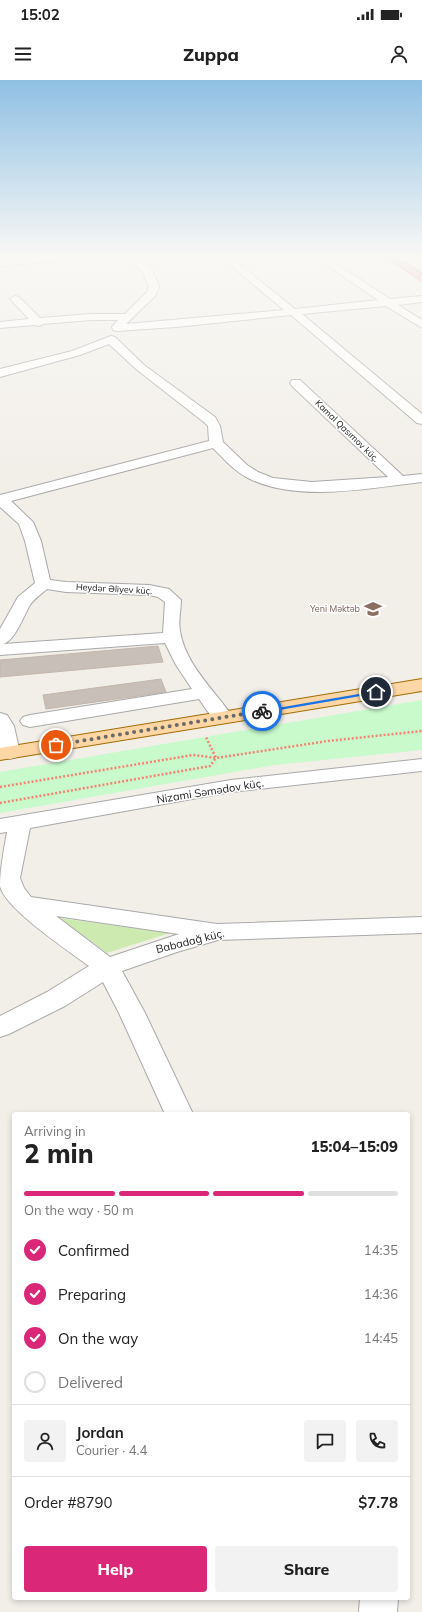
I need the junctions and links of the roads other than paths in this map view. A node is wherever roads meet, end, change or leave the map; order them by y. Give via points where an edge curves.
1 (119, 327) edge
2 (167, 327) edge
3 (312, 327) edge
4 (114, 334) junction
5 (0, 373) edge
6 (296, 383) dead end
7 (422, 420) edge
8 (216, 443) junction
9 (422, 478) edge
10 (399, 480) junction
11 (0, 499) edge
12 (43, 584) junction
13 (173, 637) junction
14 (0, 640) edge
15 (0, 650) edge
16 (422, 685) edge
17 (204, 693) junction
18 (223, 717) junction
19 (0, 719) edge
20 (30, 721) dead end
21 (5, 753) edge
22 (422, 765) edge
23 (10, 824) edge
24 (24, 904) junction
25 (422, 925) edge
26 (218, 932) junction
27 (107, 967) junction
28 (0, 1027) edge
29 (178, 1112) edge
30 (379, 1600) edge
31 (378, 1612) edge

1 - 4 street
2 - 4 street
3 - 7 street
4 - 5 street via 76,353
4 - 8 street via 140,367 210,420 214,426
6 - 10 street, Kamal Qasımov küç.
8 - 10 street via 241,467 270,482 293,486 321,486
8 - 11 street
9 - 10 street
11 - 12 street via 26,522
12 - 13 street, Heydər Əliyev küç. via 163,593 173,600
12 - 14 street via 24,600
13 - 15 street
13 - 17 street, Heydər Əliyev küç. via 185,665
16 - 18 main road
17 - 18 street, Heydər Əliyev küç.
17 - 20 street
18 - 21 main road
19 - 21 street via 4,726
22 - 23 street, Nizami Səmədov küç. via 230,786
23 - 24 street via 10,878 13,890
24 - 26 street
24 - 27 street
25 - 26 street, Babadağ küç.
26 - 27 street, Babadağ küç. via 170,945
27 - 28 street, Babadağ küç. via 56,999
27 - 29 street via 132,1013
30 - 31 street

